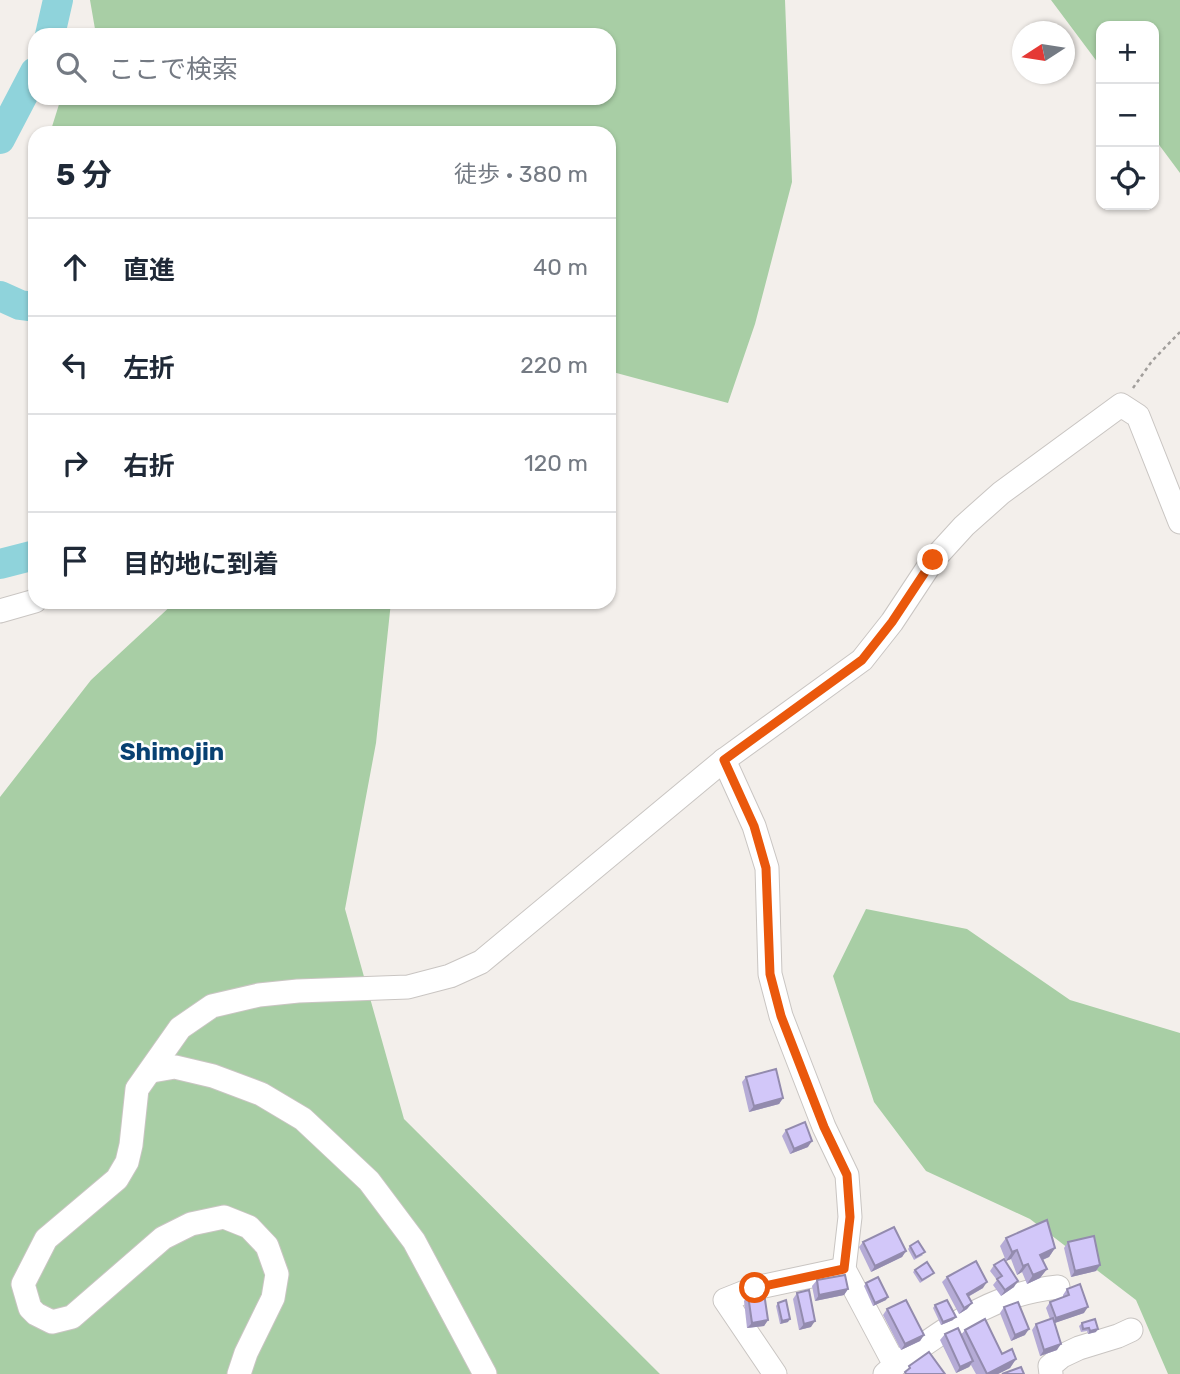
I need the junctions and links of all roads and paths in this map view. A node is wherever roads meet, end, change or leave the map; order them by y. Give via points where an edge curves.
1 (1180, 332) edge
2 (1121, 405) junction
3 (1180, 522) edge
4 (28, 603) edge
5 (0, 611) edge
6 (724, 760) junction
7 (152, 1071) junction
8 (844, 1269) junction
9 (1058, 1287) dead end
10 (1130, 1330) dead end
11 (890, 1369) edge
12 (239, 1374) edge
13 (485, 1374) edge
14 (775, 1374) edge
15 (1051, 1374) edge

1 - 2 path via 1152,361
2 - 3 street via 1138,416
2 - 6 street via 1001,493 964,526 933,560 862,660
4 - 5 street
6 - 7 street via 481,962 408,987 298,991 212,1006 180,1028
6 - 8 street via 754,826 766,868 770,974 781,1016 847,1175 850,1217
7 - 12 street via 138,1088 131,1145 117,1179 46,1239 23,1284 36,1314 52,1322 72,1317 163,1238 191,1224 224,1217 249,1227 267,1246 277,1274 272,1298
7 - 13 street via 175,1067 213,1076 261,1094 303,1119 369,1181 414,1241
8 - 11 street
8 - 14 street via 755,1288 725,1300
9 - 11 street via 1009,1296 987,1306
10 - 15 street via 1062,1356 1050,1366

